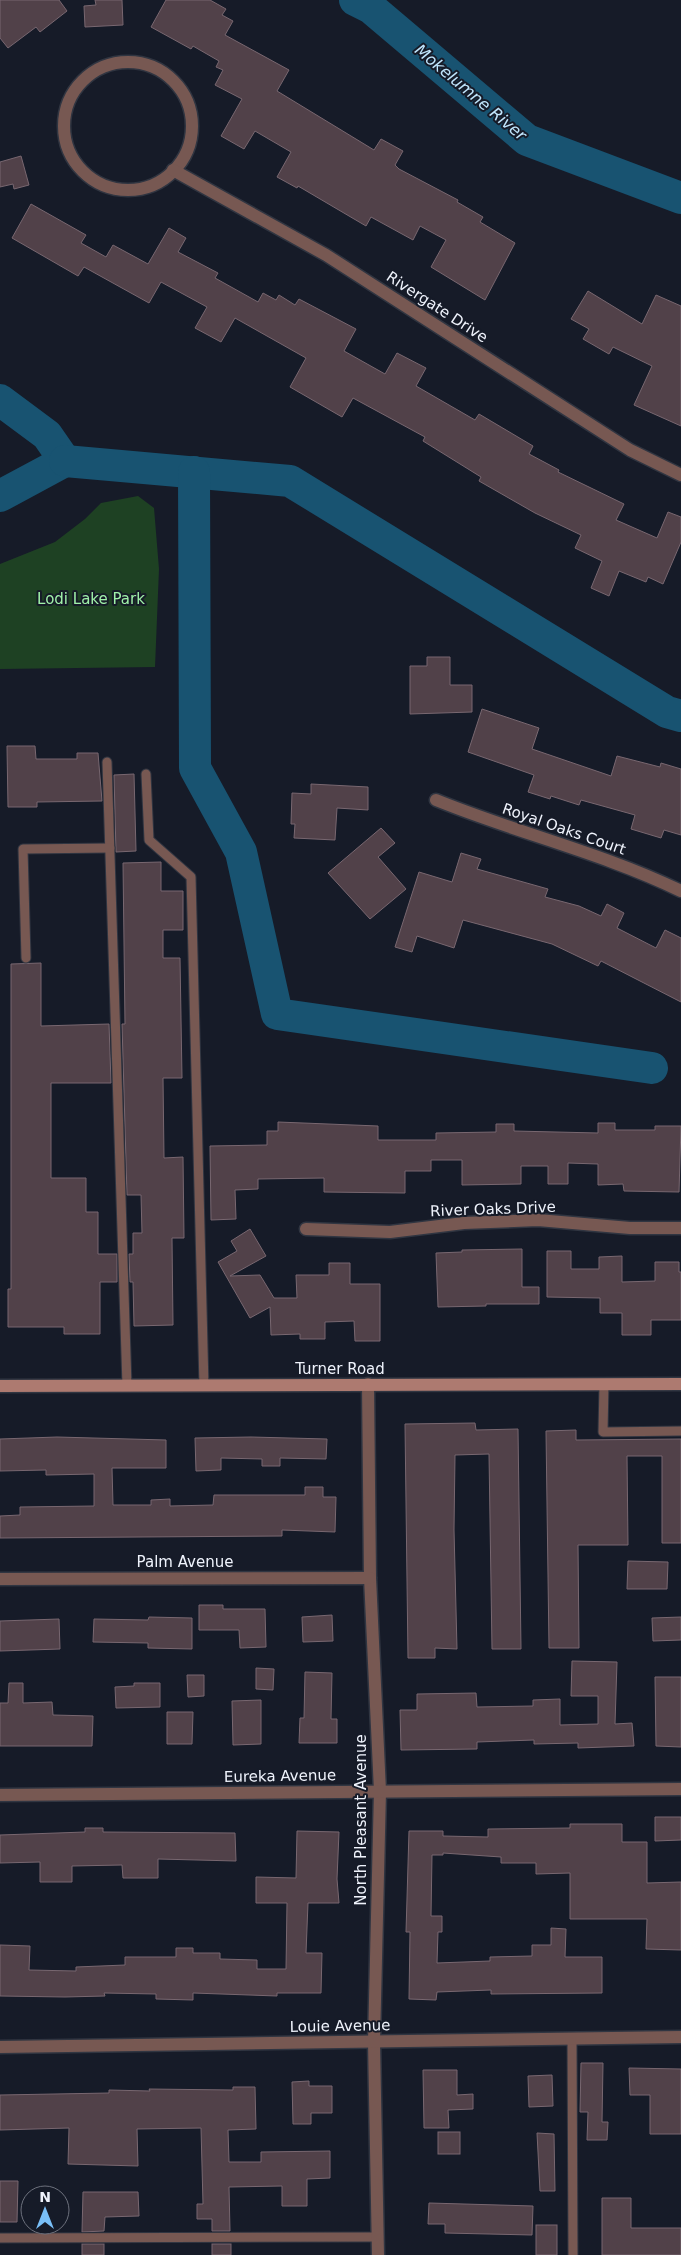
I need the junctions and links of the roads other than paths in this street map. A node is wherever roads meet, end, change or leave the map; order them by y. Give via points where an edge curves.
1 (174, 170) junction
2 (681, 475) edge
3 (107, 762) dead end
4 (146, 774) dead end
5 (436, 800) dead end
6 (110, 848) junction
7 (681, 891) edge
8 (26, 958) dead end
9 (681, 1228) edge
10 (306, 1229) dead end
11 (368, 1384) junction
12 (604, 1384) junction
13 (681, 1384) edge
14 (0, 1386) edge
15 (127, 1386) junction
16 (204, 1386) junction
17 (681, 1431) edge
18 (370, 1578) junction
19 (0, 1580) edge
20 (681, 1789) edge
21 (380, 1791) junction
22 (0, 1795) edge
23 (681, 2037) edge
24 (572, 2040) junction
25 (374, 2042) junction
26 (0, 2047) edge
27 (378, 2237) junction
28 (0, 2238) edge
29 (378, 2255) edge
30 (573, 2255) edge

1 - 1 street via 186,153 192,131 189,105 177,83 155,67 131,60 107,64 83,78 69,97 63,118 65,143 76,165 93,180 115,189 139,189 157,183
1 - 2 street, Rivergate Drive via 326,255 630,450
3 - 6 lane
4 - 16 lane via 150,840 191,876
5 - 7 street, Royal Oaks Court via 474,816 563,844
6 - 8 lane via 23,848
6 - 15 lane
9 - 10 street, River Oaks Drive via 630,1228 538,1220 464,1223 390,1232
11 - 12 main road, Turner Road
11 - 16 main road, Turner Road
11 - 18 street, North Pleasant Avenue
12 - 13 main road, Turner Road
12 - 17 lane via 603,1432
14 - 15 main road, Turner Road
15 - 16 main road, Turner Road
18 - 19 street, Palm Avenue
18 - 21 street, North Pleasant Avenue
20 - 21 street, Eureka Avenue
21 - 22 street, Eureka Avenue
21 - 25 street, North Pleasant Avenue
23 - 24 street, Louie Avenue
24 - 25 street, Louie Avenue
24 - 30 lane
25 - 26 street, Louie Avenue
25 - 27 street, North Pleasant Avenue
27 - 28 lane
27 - 29 street, North Pleasant Avenue

